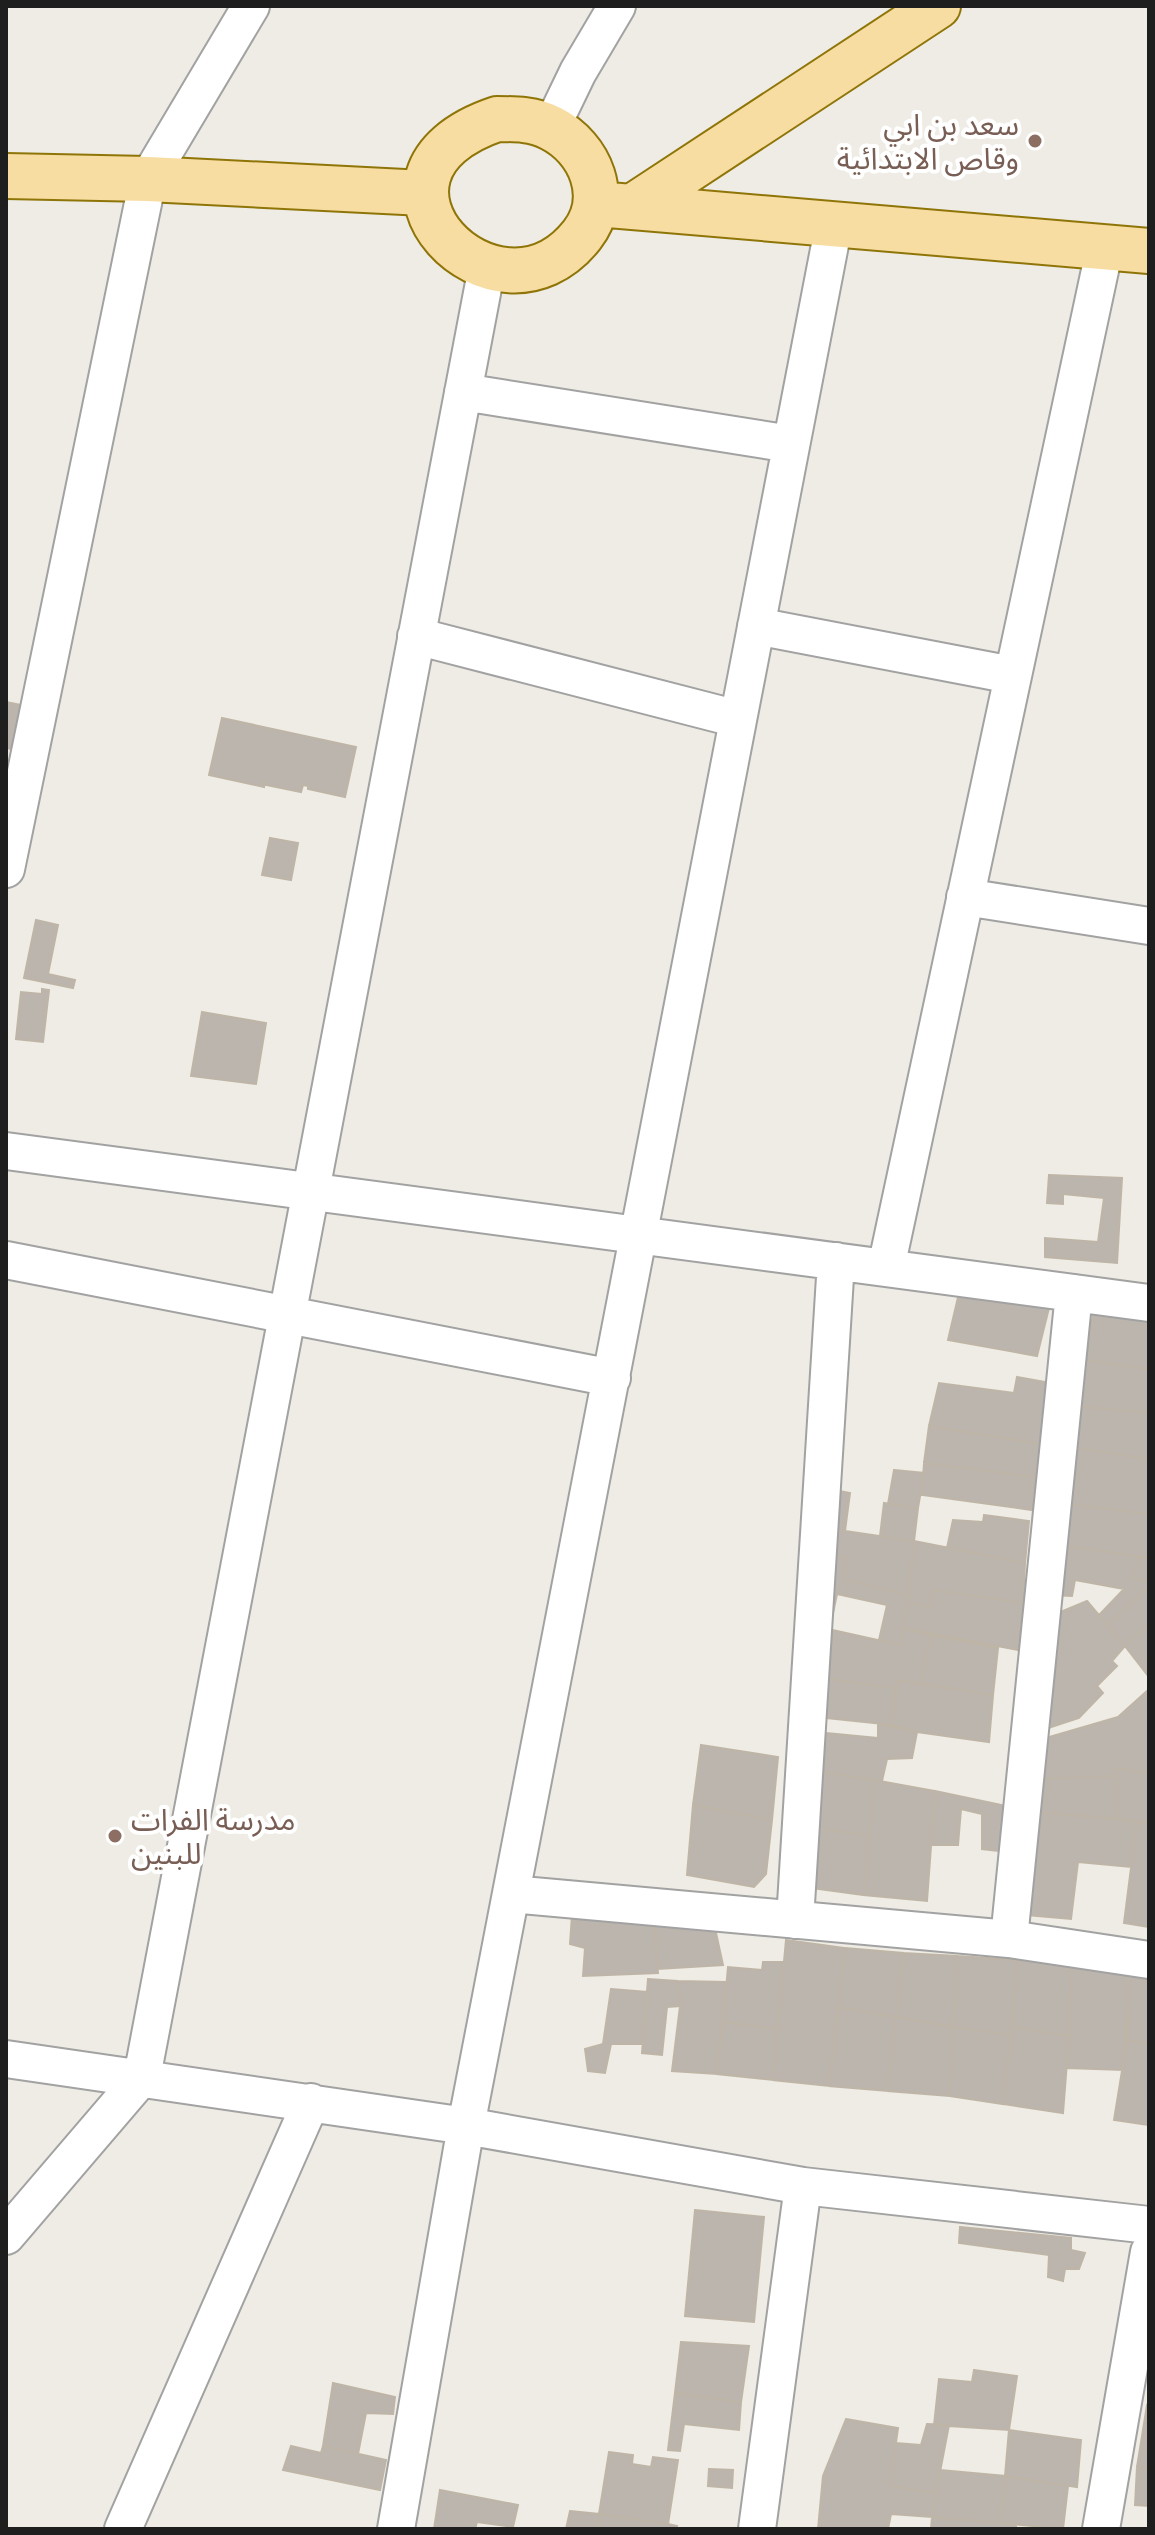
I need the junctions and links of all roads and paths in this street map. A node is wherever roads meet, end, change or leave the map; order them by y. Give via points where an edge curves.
1 (251, 6) edge
2 (617, 6) edge
3 (938, 6) edge
4 (551, 128) junction
5 (6, 176) edge
6 (148, 179) junction
7 (424, 193) junction
8 (615, 206) junction
9 (834, 224) junction
10 (1105, 247) junction
11 (1149, 251) edge
12 (487, 267) junction
13 (463, 392) junction
14 (791, 444) junction
15 (756, 626) junction
16 (416, 636) junction
17 (1012, 675) junction
18 (738, 719) junction
19 (6, 869) edge
20 (965, 897) junction
21 (1149, 926) edge
22 (6, 1151) edge
23 (311, 1192) junction
24 (639, 1235) junction
25 (6, 1260) edge
26 (836, 1261) junction
27 (886, 1268) junction
28 (1074, 1293) junction
29 (1149, 1303) edge
30 (288, 1316) junction
31 (612, 1378) junction
32 (511, 1894) junction
33 (795, 1920) junction
34 (1009, 1939) junction
35 (1149, 1960) edge
36 (6, 2059) edge
37 (142, 2077) junction
38 (311, 2102) junction
39 (466, 2126) junction
40 (803, 2186) junction
41 (1149, 2225) edge
42 (6, 2236) edge
43 (1149, 2252) edge
44 (123, 2529) edge
45 (396, 2529) edge
46 (757, 2529) edge
47 (1101, 2529) edge

1 - 6 street
2 - 4 street
3 - 8 main road
4 - 7 main road via 525,119 497,119 471,128 449,144 432,167
4 - 8 main road via 574,144
5 - 6 main road
6 - 7 main road
6 - 19 street
7 - 12 main road via 444,239
8 - 9 main road
8 - 12 main road via 572,247 546,263 517,270
9 - 10 main road
9 - 14 street
10 - 11 main road
10 - 17 street
12 - 13 street
13 - 14 street
13 - 16 street
14 - 15 street
15 - 17 street
15 - 18 street
16 - 18 street
16 - 23 street
17 - 20 street
18 - 24 street
20 - 21 street
20 - 27 street
22 - 23 street
23 - 24 street
23 - 30 street
24 - 26 street
24 - 31 street
25 - 30 street
26 - 27 street
26 - 33 street
27 - 28 street
28 - 29 street
28 - 34 street
30 - 31 street
30 - 37 street
31 - 32 street
32 - 33 street
32 - 39 street
33 - 34 street
34 - 35 street
36 - 37 street
37 - 38 street
37 - 42 street
38 - 39 street
38 - 44 street
39 - 40 street
39 - 45 street
40 - 41 street
40 - 46 street
43 - 47 street

